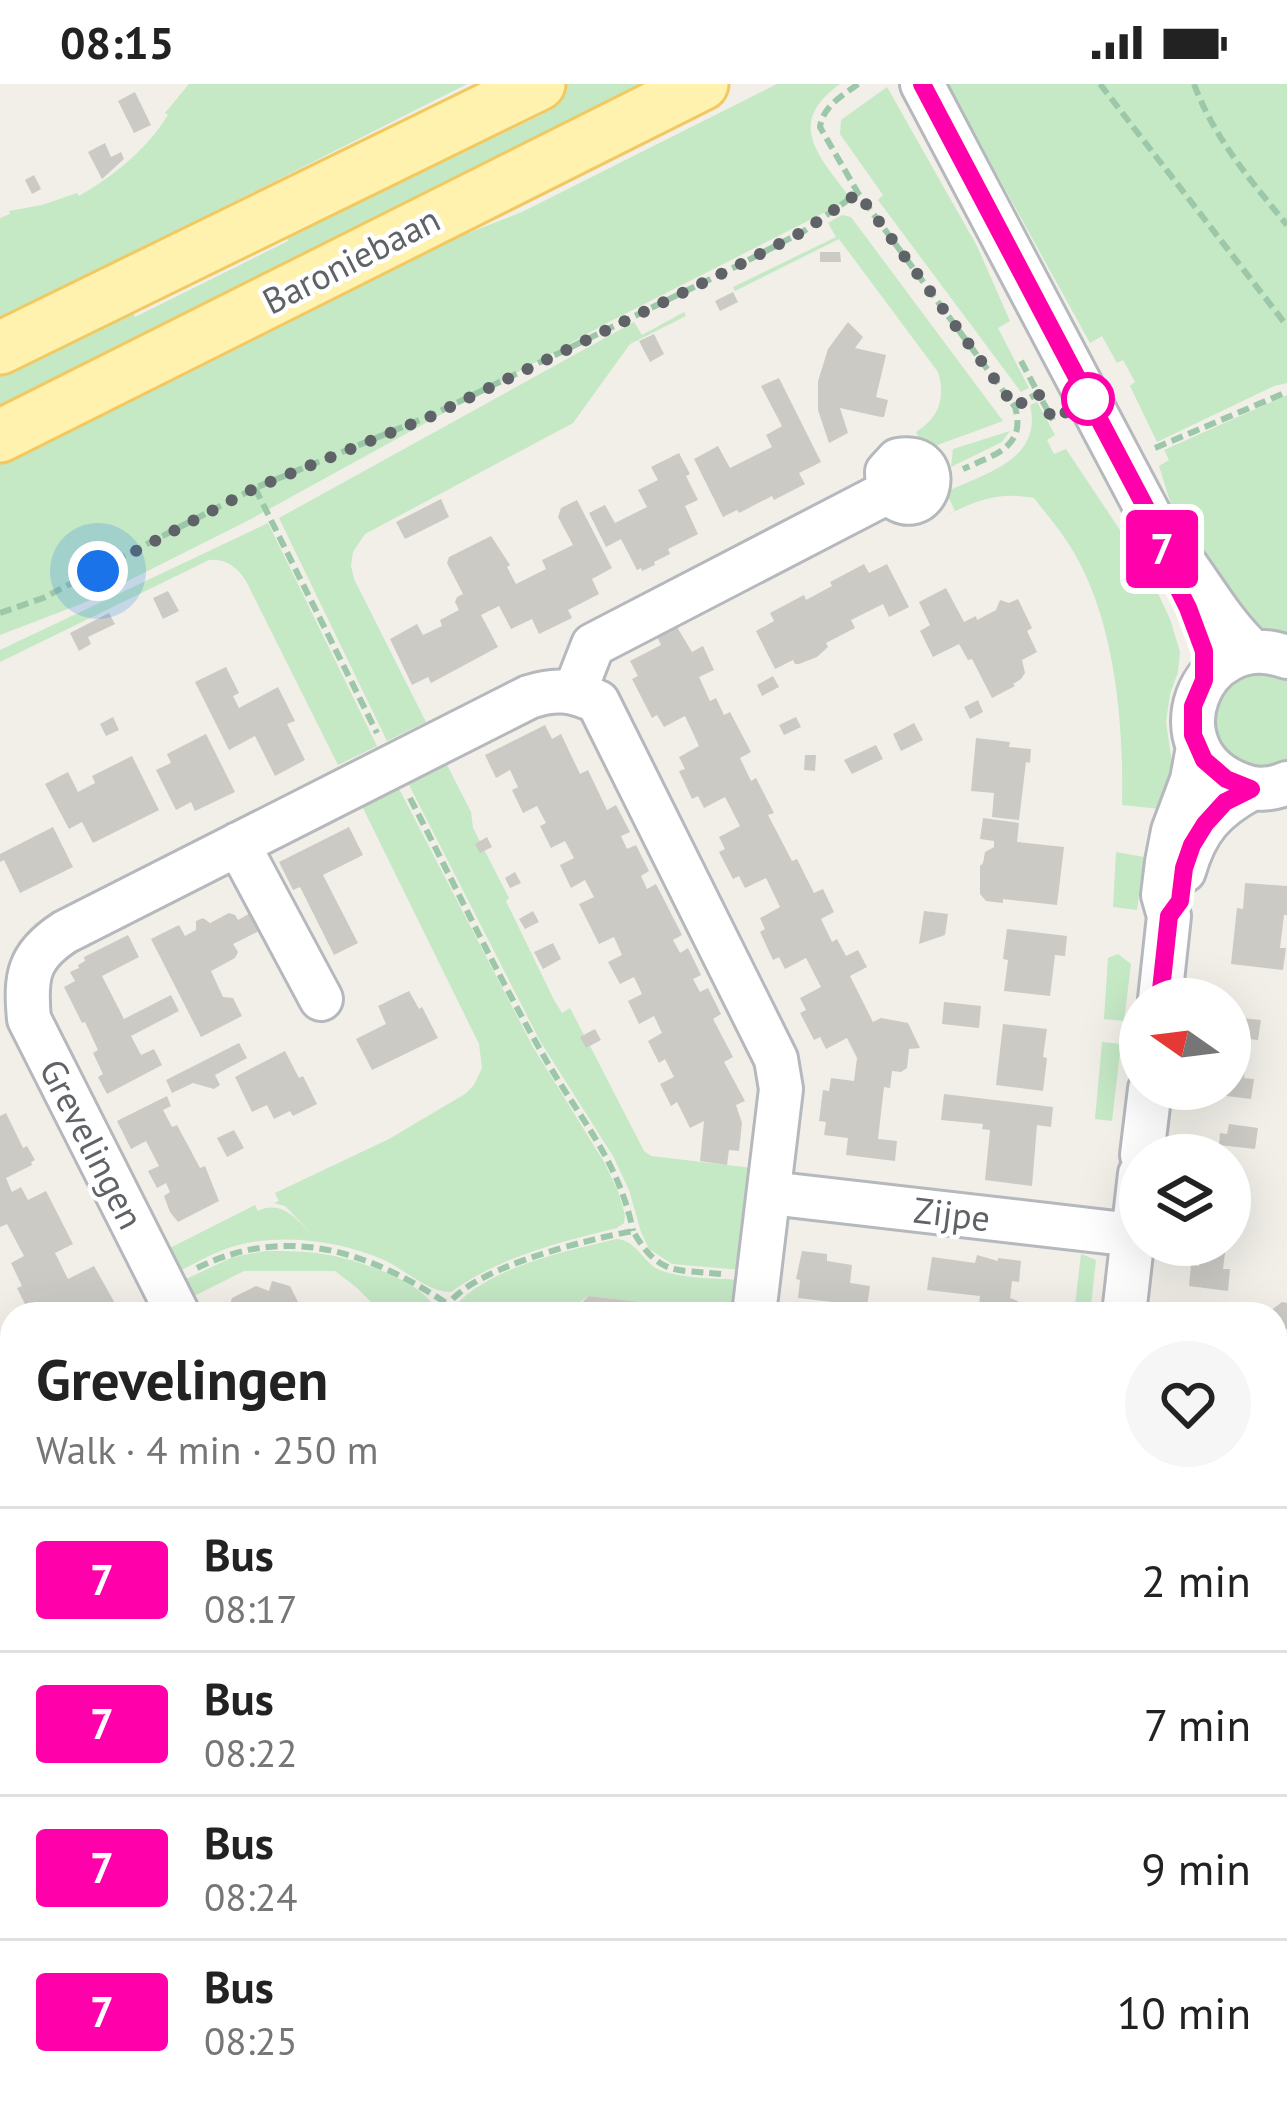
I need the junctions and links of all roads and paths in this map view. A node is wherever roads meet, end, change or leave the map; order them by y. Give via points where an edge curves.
1 (539, 84) edge
2 (702, 84) edge
3 (858, 84) edge
4 (922, 84) edge
5 (1100, 84) edge
6 (1194, 84) edge
7 (858, 193) junction
8 (1287, 225) edge
9 (1287, 326) edge
10 (0, 348) edge
11 (1021, 361) dead end
12 (1287, 392) edge
13 (1038, 393) junction
14 (1015, 407) junction
15 (1053, 420) dead end
16 (0, 436) edge
17 (1156, 449) dead end
18 (255, 488) junction
19 (909, 488) joint
20 (1158, 531) junction
21 (0, 614) edge
22 (1270, 655) edge
23 (1204, 680) junction
24 (575, 691) junction
25 (1198, 746) junction
26 (393, 765) junction
27 (1269, 786) edge
28 (238, 844) junction
29 (1169, 916) junction
30 (15, 966) edge
31 (1162, 978) edge
32 (321, 999) dead end
33 (770, 1193) junction
34 (633, 1231) junction
35 (1119, 1233) edge
36 (1129, 1266) edge
37 (756, 1296) edge
38 (171, 1299) edge
39 (444, 1302) edge
40 (447, 1302) edge
41 (1125, 1302) edge

1 - 10 main road, Baroniebaan
2 - 16 main road, Baroniebaan
3 - 7 path via 827,108 820,127
4 - 20 street
5 - 9 path
6 - 8 path via 1234,159
7 - 14 path
7 - 18 path via 804,231 434,415
11 - 13 path
12 - 17 path
13 - 14 path
13 - 15 path
14 - 19 path via 1010,444
18 - 21 path
18 - 26 path
19 - 24 street via 593,645
20 - 22 street via 1232,632
20 - 23 street via 1204,651
22 - 23 street via 1225,661
23 - 25 street via 1193,706
24 - 26 street, Grevelingen via 529,697
24 - 33 street via 598,702 776,1059 781,1088
25 - 27 street via 1226,779
25 - 29 street via 1167,862
26 - 28 street, Grevelingen
26 - 34 path via 546,1060 609,1160
27 - 29 street via 1225,802 1205,824
28 - 30 street, Grevelingen
28 - 32 street
29 - 31 street
30 - 38 street, Grevelingen via 28,1019
33 - 35 street, Zijpe
33 - 37 street
34 - 37 path via 668,1268
34 - 40 path via 489,1274
36 - 41 street
38 - 39 path via 233,1252 300,1246 372,1262

